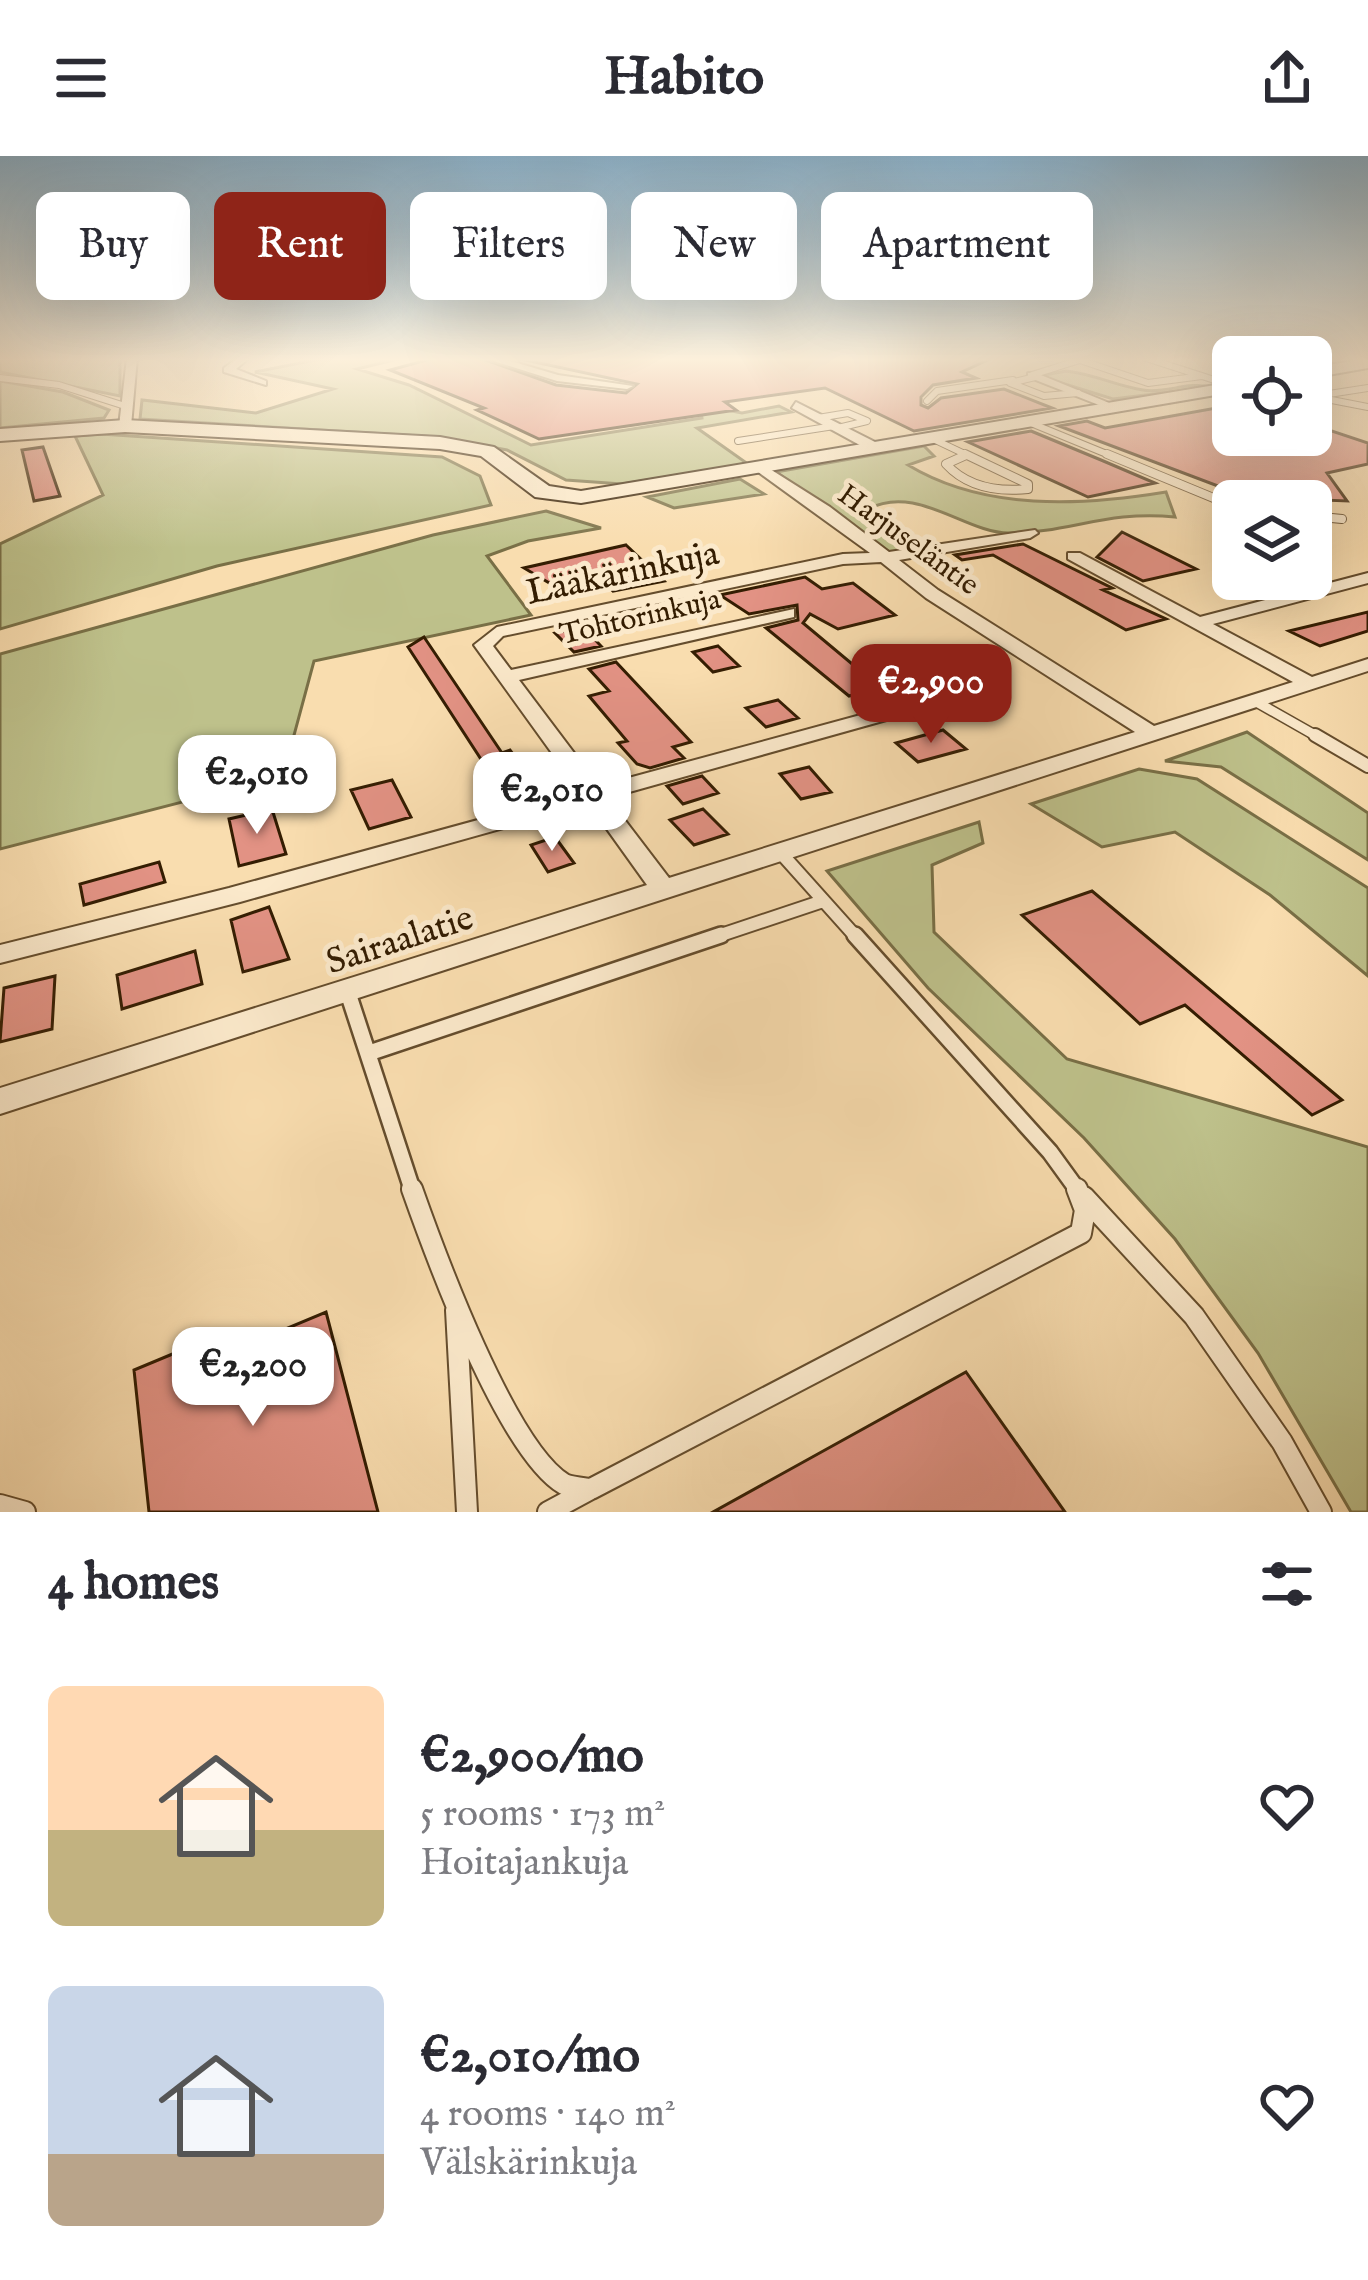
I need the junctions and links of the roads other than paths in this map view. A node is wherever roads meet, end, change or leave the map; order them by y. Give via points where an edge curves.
1 (90, 421) edge
2 (185, 421) edge
3 (825, 421) edge
4 (866, 421) edge
5 (1017, 421) edge
6 (1028, 421) edge
7 (836, 427) junction
8 (0, 435) edge
9 (929, 436) junction
10 (738, 441) dead end
11 (872, 446) junction
12 (966, 455) junction
13 (759, 466) junction
14 (1212, 497) edge
15 (1332, 518) edge
16 (1342, 519) dead end
17 (1030, 533) dead end
18 (1074, 556) dead end
19 (877, 558) junction
20 (1368, 578) edge
21 (788, 613) dead end
22 (1200, 622) junction
23 (1368, 665) edge
24 (505, 677) junction
25 (1309, 683) junction
26 (1253, 700) junction
27 (908, 708) dead end
28 (1149, 731) junction
29 (1368, 766) edge
30 (595, 793) junction
31 (780, 852) junction
32 (664, 890) junction
33 (823, 901) junction
34 (0, 954) edge
35 (348, 993) junction
36 (369, 1054) junction
37 (0, 1101) edge
38 (1083, 1196) junction
39 (455, 1303) junction
40 (591, 1490) junction
41 (0, 1505) edge
42 (25, 1512) edge
43 (466, 1512) edge
44 (548, 1512) edge
45 (1321, 1512) edge

1 - 8 street
2 - 13 street via 466,446 564,497
3 - 7 street
4 - 7 lane
5 - 9 street
6 - 14 lane
7 - 10 lane
7 - 11 street
9 - 11 street
9 - 12 lane
11 - 13 street
12 - 12 lane via 1028,484 1028,489 958,477 946,464
13 - 19 street, Harjuseläntie
15 - 16 lane
17 - 19 street
18 - 22 street
19 - 24 street, Lääkärinkuja via 496,632 484,645
19 - 28 street, Harjuseläntie
20 - 22 street
21 - 24 street, Tohtorinkuja
22 - 25 street
23 - 25 street, Sairaalatie
24 - 30 street
25 - 26 street, Sairaalatie
26 - 28 street, Sairaalatie
26 - 29 lane
27 - 30 street
28 - 31 street, Sairaalatie
30 - 32 street
30 - 34 street
31 - 32 street, Sairaalatie
31 - 33 lane
32 - 35 street, Sairaalatie
33 - 36 lane
33 - 38 lane
35 - 36 lane
35 - 37 street, Sairaalatie
36 - 39 lane
38 - 40 lane via 1088,1216 1081,1233
38 - 45 lane via 1194,1316
39 - 40 lane via 509,1413 546,1467 564,1484
39 - 43 lane
40 - 44 lane
41 - 42 lane

